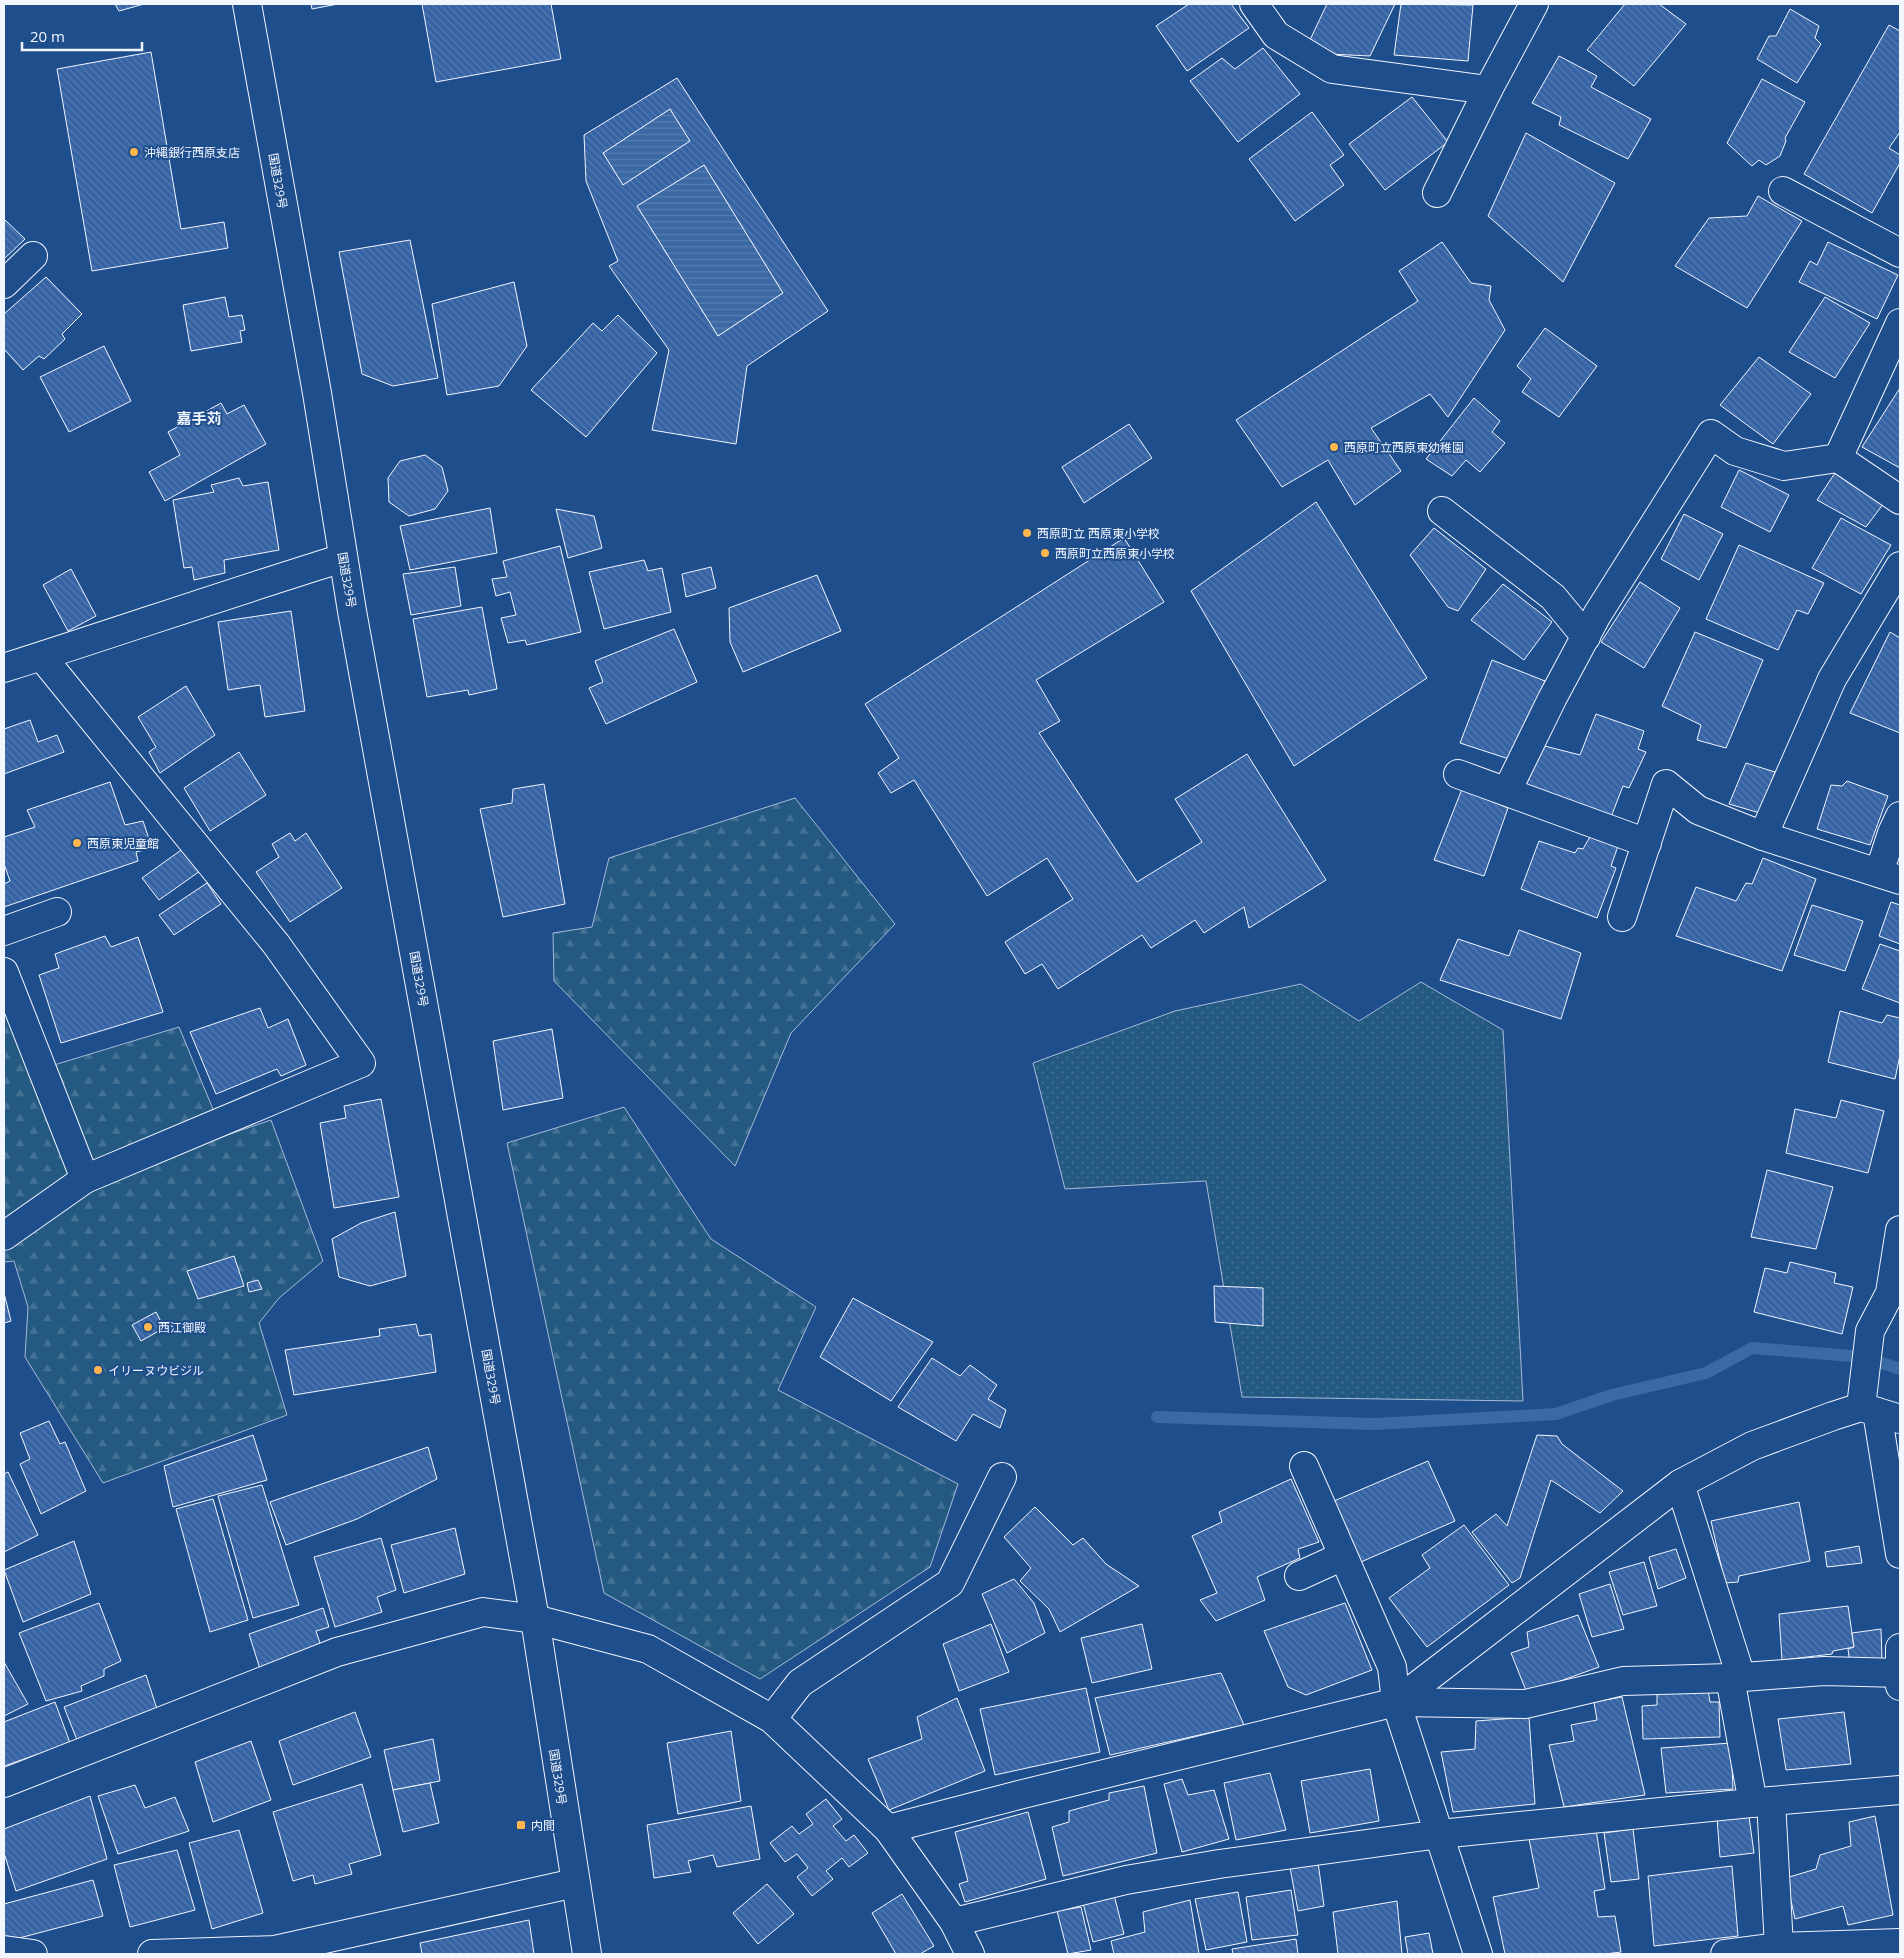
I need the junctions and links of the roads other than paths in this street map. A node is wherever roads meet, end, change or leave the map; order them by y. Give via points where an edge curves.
1 (247, 4) edge
2 (1254, 4) edge
3 (1534, 4) edge
4 (1488, 90) junction
5 (1783, 191) dead end
6 (1437, 193) dead end
7 (1900, 253) edge
8 (33, 256) dead end
9 (4, 284) edge
10 (1900, 323) edge
11 (1838, 458) junction
12 (1900, 500) edge
13 (1442, 512) dead end
14 (343, 558) junction
15 (1900, 566) edge
16 (1586, 637) junction
17 (42, 657) junction
18 (4, 668) edge
19 (1458, 774) dead end
20 (1507, 791) junction
21 (1900, 816) edge
22 (1763, 836) junction
23 (1647, 843) junction
24 (1890, 876) edge
25 (56, 912) dead end
26 (1622, 917) dead end
27 (4, 931) edge
28 (4, 972) edge
29 (85, 1179) junction
30 (1900, 1230) edge
31 (4, 1236) edge
32 (1895, 1291) edge
33 (1876, 1406) edge
34 (1304, 1466) dead end
35 (1002, 1478) dead end
36 (1680, 1484) junction
37 (1900, 1554) edge
38 (1343, 1556) junction
39 (1299, 1576) dead end
40 (534, 1618) junction
41 (1900, 1670) edge
42 (1736, 1678) junction
43 (1396, 1702) junction
44 (772, 1720) junction
45 (4, 1783) edge
46 (1900, 1790) edge
47 (1762, 1802) junction
48 (888, 1829) junction
49 (1440, 1834) junction
50 (576, 1883) junction
51 (954, 1922) junction
52 (1900, 1943) edge
53 (1779, 1947) junction
54 (4, 1950) edge
55 (33, 1954) edge
56 (152, 1954) edge
57 (587, 1954) edge
58 (970, 1954) edge
59 (1478, 1954) edge
60 (1725, 1954) edge

1 - 14 main road, 国道329号
2 - 4 main road via 1276,35 1332,70
3 - 4 main road
4 - 6 main road
5 - 7 main road
8 - 9 main road
10 - 11 main road
11 - 12 main road
11 - 16 main road via 1784,466 1735,451 1711,434
13 - 16 main road via 1553,597
14 - 17 main road
14 - 40 main road, 国道329号
15 - 22 main road via 1832,679
16 - 20 main road
17 - 18 main road
17 - 29 main road via 276,944 362,1063
19 - 20 main road
20 - 23 main road
21 - 24 main road via 1892,833
22 - 23 main road via 1698,810 1666,784
22 - 24 main road
23 - 26 main road
25 - 27 main road
28 - 29 main road
29 - 31 main road
30 - 32 main road
32 - 33 main road via 1870,1331
33 - 36 main road via 1833,1416 1752,1446
33 - 37 main road
34 - 38 main road
35 - 44 main road via 950,1583 800,1683
36 - 42 main road
36 - 43 main road
38 - 39 main road
38 - 43 main road via 1392,1667
40 - 44 main road via 648,1649
40 - 45 main road via 483,1612 337,1652
40 - 50 main road, 国道329号
41 - 42 main road via 1824,1671
42 - 43 main road via 1623,1681 1526,1704
42 - 47 main road
43 - 48 main road
43 - 49 main road
44 - 48 main road
46 - 47 main road
47 - 49 main road
47 - 53 main road
48 - 51 main road
49 - 51 main road via 1126,1880
49 - 59 main road
50 - 56 main road via 275,1950
50 - 57 main road, 国道329号
51 - 58 main road
52 - 53 main road
53 - 60 main road
54 - 55 main road

